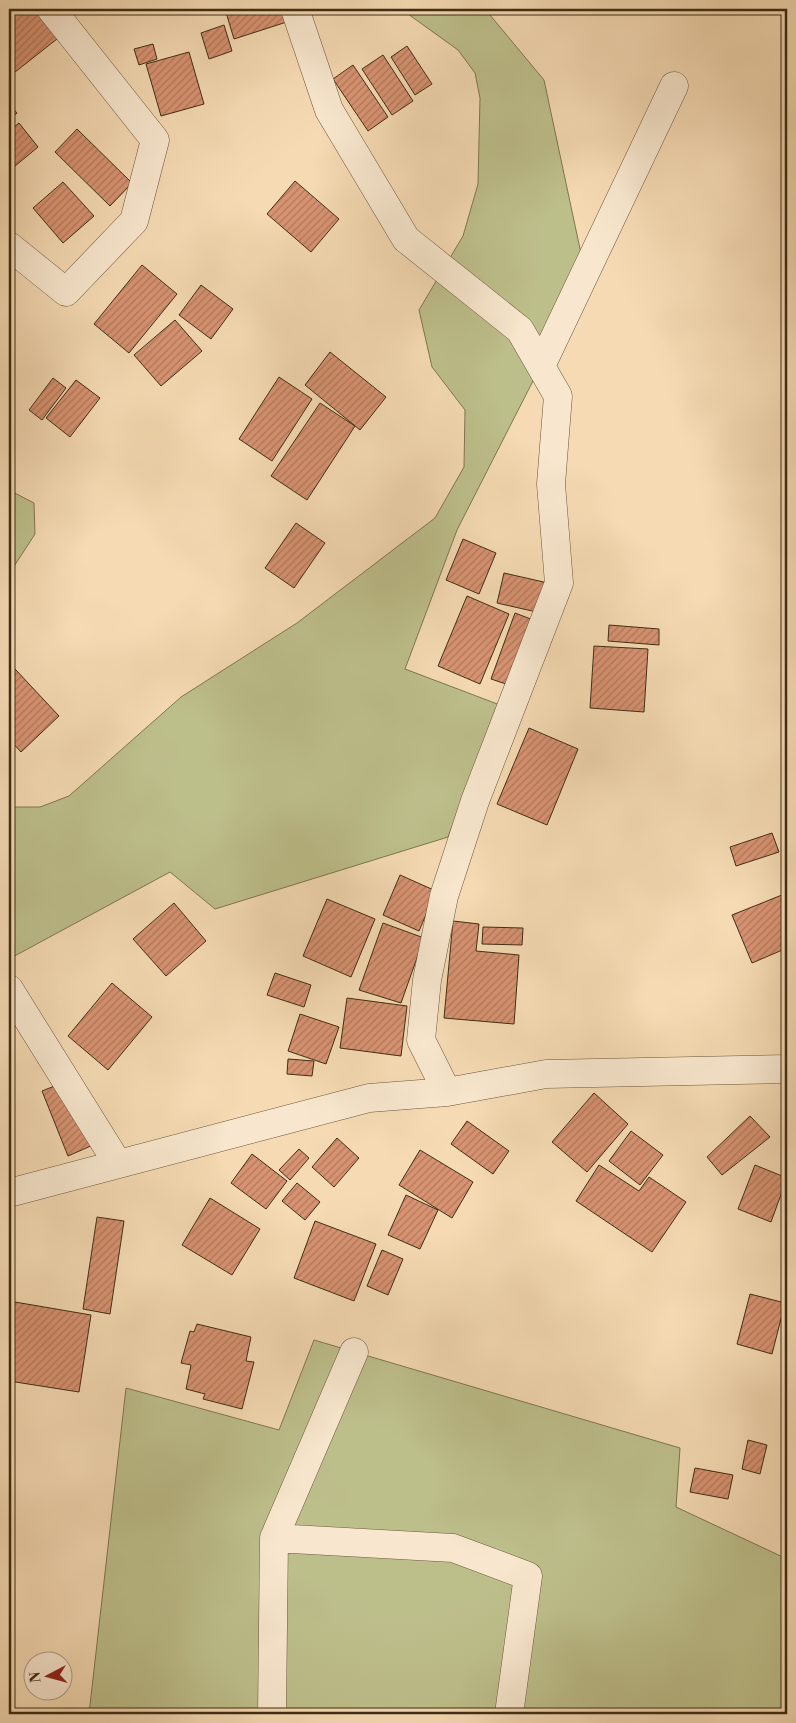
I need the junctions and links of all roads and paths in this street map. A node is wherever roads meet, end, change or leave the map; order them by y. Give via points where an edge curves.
1 (51, 9) edge
2 (295, 9) edge
3 (674, 86) dead end
4 (9, 246) edge
5 (541, 366) junction
6 (9, 989) edge
7 (787, 1069) edge
8 (447, 1092) junction
9 (118, 1164) junction
10 (9, 1193) edge
11 (354, 1352) dead end
12 (274, 1538) junction
13 (272, 1714) edge
14 (509, 1714) edge

1 - 4 street via 155,140 134,221 66,292
2 - 5 street via 329,110 406,239 520,330
3 - 5 street
5 - 8 street via 558,396 551,484 559,583 475,801 444,896 427,980 421,1040
6 - 9 street
7 - 8 street via 546,1074
8 - 9 street via 369,1098
9 - 10 street
11 - 12 street
12 - 13 street
12 - 14 street via 453,1548 528,1576

